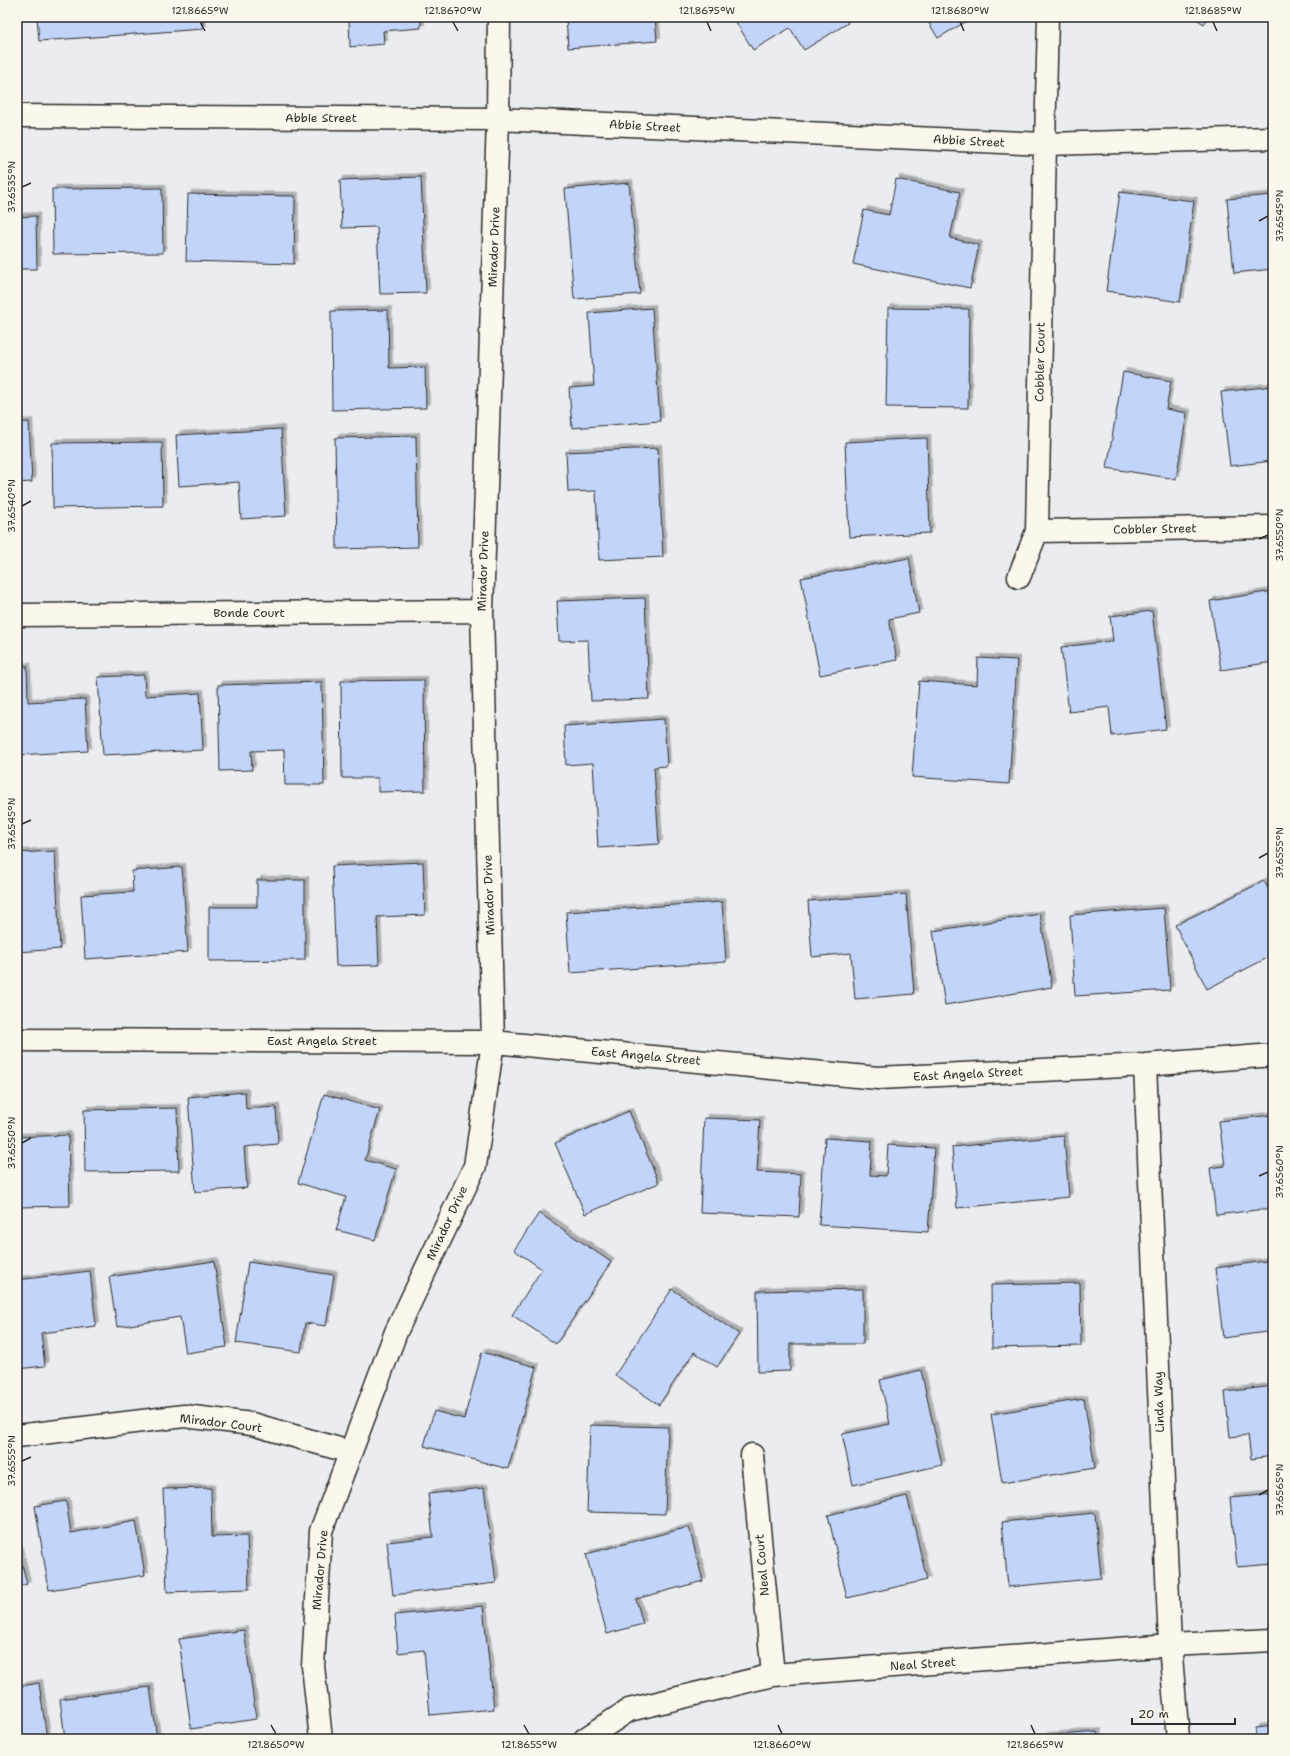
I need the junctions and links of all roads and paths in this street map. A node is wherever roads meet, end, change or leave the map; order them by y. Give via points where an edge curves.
1 (499, 17) edge
2 (1048, 17) edge
3 (17, 116) edge
4 (498, 119) junction
5 (1273, 138) edge
6 (1045, 144) junction
7 (1273, 527) edge
8 (1037, 531) junction
9 (1019, 577) dead end
10 (482, 611) junction
11 (17, 615) edge
12 (17, 1040) edge
13 (493, 1042) junction
14 (1273, 1055) edge
15 (1144, 1065) junction
16 (17, 1436) edge
17 (350, 1452) junction
18 (752, 1455) dead end
19 (1273, 1640) edge
20 (1170, 1645) junction
21 (773, 1675) junction
22 (321, 1739) edge
23 (585, 1739) edge
24 (1178, 1739) edge

1 - 4 street, Mirador Drive
2 - 6 lane
3 - 4 street, Abbie Street
4 - 6 street, Abbie Street
4 - 10 street, Mirador Drive
5 - 6 street, Abbie Street
6 - 8 street, Cobbler Court
7 - 8 street, Cobbler Street
8 - 9 street, Cobbler Court
10 - 11 street, Bonde Court
10 - 13 street, Mirador Drive
12 - 13 street, East Angela Street
13 - 15 street, East Angela Street via 878,1078
13 - 17 street, Mirador Drive via 474,1166 396,1332
14 - 15 street, East Angela Street
15 - 20 street, Linda Way
16 - 17 street, Mirador Court via 184,1416 252,1424
17 - 22 street, Mirador Drive via 321,1531 313,1666
18 - 21 street, Neal Court
19 - 20 street, Neal Street
20 - 21 street, Neal Street
20 - 24 street, Linda Way
21 - 23 street, Neal Street via 629,1710

